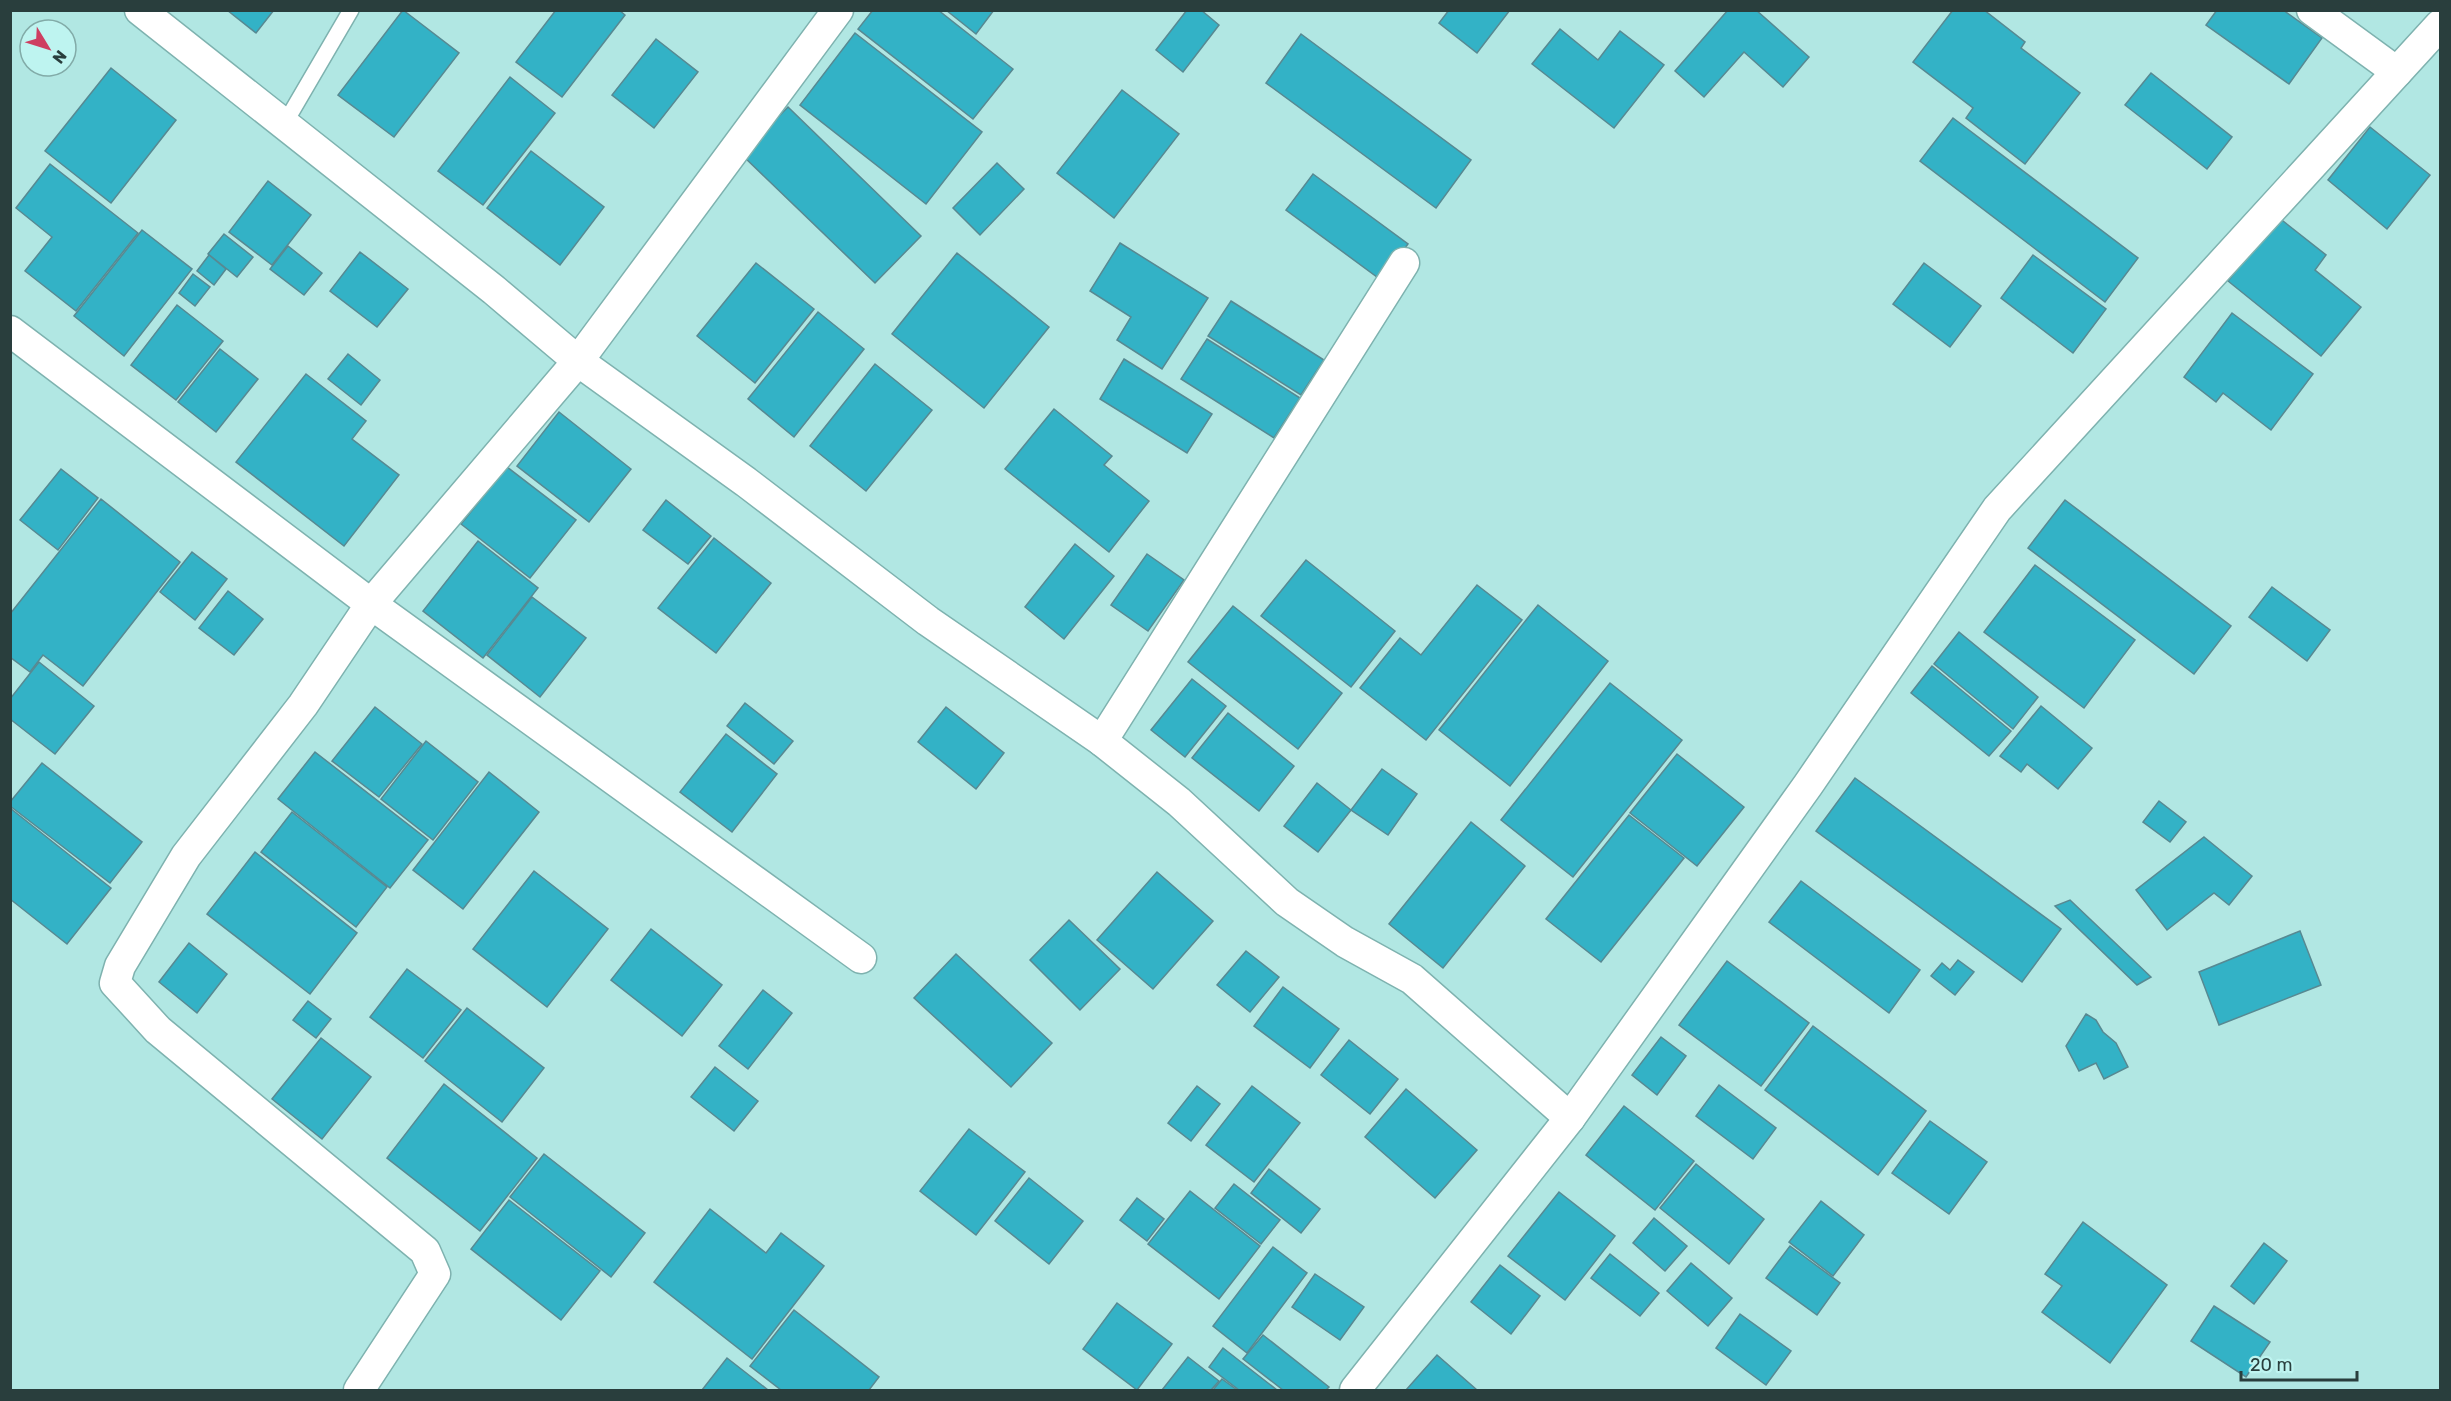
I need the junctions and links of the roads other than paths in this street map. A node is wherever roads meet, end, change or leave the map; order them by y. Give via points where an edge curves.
1 (140, 10) edge
2 (351, 10) edge
3 (838, 10) edge
4 (2312, 10) edge
5 (2440, 25) edge
6 (2397, 72) junction
7 (285, 123) junction
8 (1404, 263) dead end
9 (10, 331) edge
10 (578, 361) junction
11 (371, 604) junction
12 (1102, 741) junction
13 (861, 958) dead end
14 (1570, 1118) junction
15 (359, 1390) edge
16 (1355, 1390) edge

1 - 7 street
2 - 7 lane
3 - 10 street
4 - 6 street
5 - 6 street
6 - 14 street via 1997,508 1808,785
7 - 10 street
8 - 12 street
9 - 11 street
10 - 11 street
10 - 12 street via 746,482 928,621
11 - 13 street
11 - 15 street via 303,705 186,856 120,966 116,983 158,1030 425,1251 435,1274
12 - 14 street via 1179,802 1287,902 1345,942 1412,979
14 - 16 street

